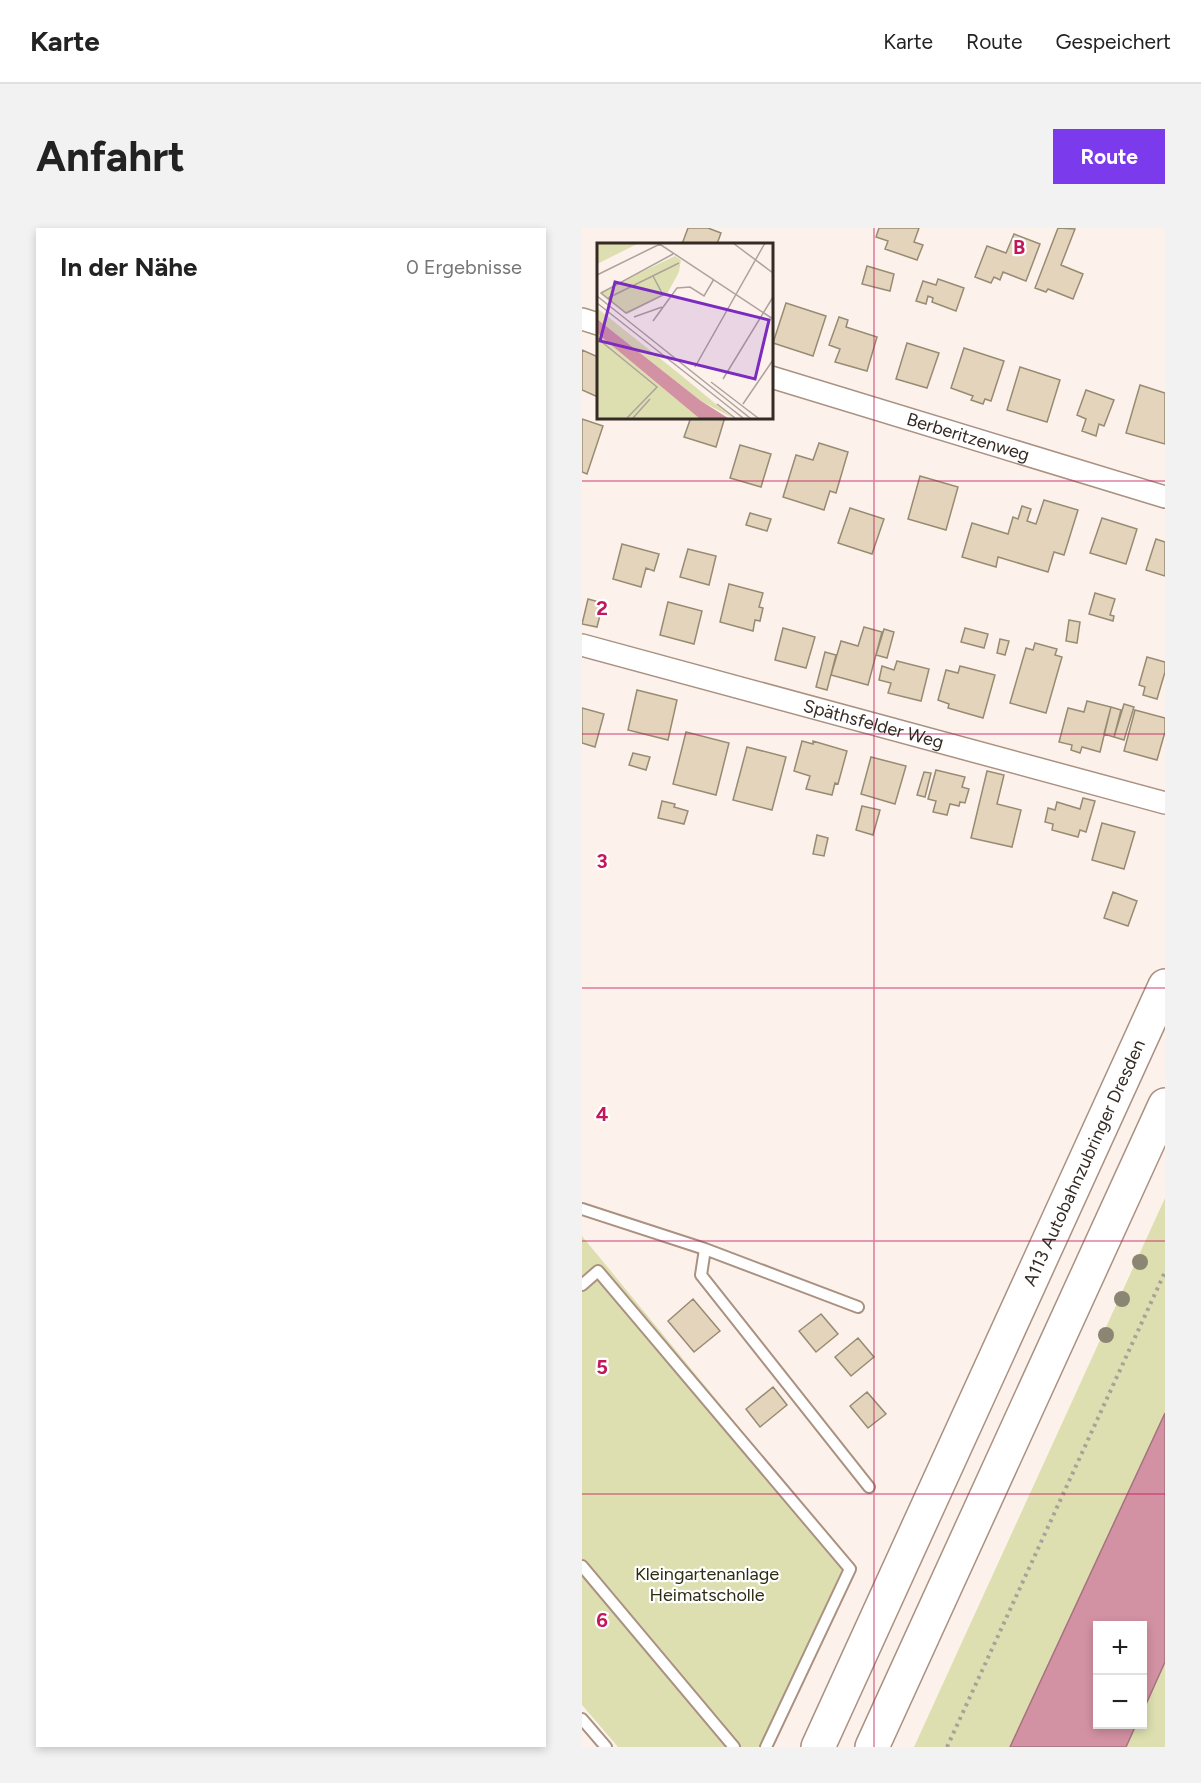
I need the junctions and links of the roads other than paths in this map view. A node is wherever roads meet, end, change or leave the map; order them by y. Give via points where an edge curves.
1 (582, 319) edge
2 (597, 324) edge
3 (772, 377) edge
4 (1165, 497) edge
5 (582, 645) edge
6 (1165, 803) edge
7 (1165, 986) edge
8 (1165, 1105) edge
9 (582, 1209) edge
10 (705, 1249) junction
11 (582, 1285) edge
12 (858, 1307) dead end
13 (869, 1487) dead end
14 (582, 1566) edge
15 (582, 1719) edge
16 (606, 1747) edge
17 (734, 1747) edge
18 (766, 1747) edge
19 (818, 1747) edge
20 (872, 1747) edge

1 - 2 street
3 - 4 street, Berberitzenweg
5 - 6 street, Späthsfelder Weg
7 - 19 highway, A113 Autobahnzubringer Dresden
8 - 20 highway
9 - 10 lane
10 - 12 lane
10 - 13 lane via 701,1275
11 - 18 lane via 598,1271 850,1569
14 - 17 lane
15 - 16 lane

